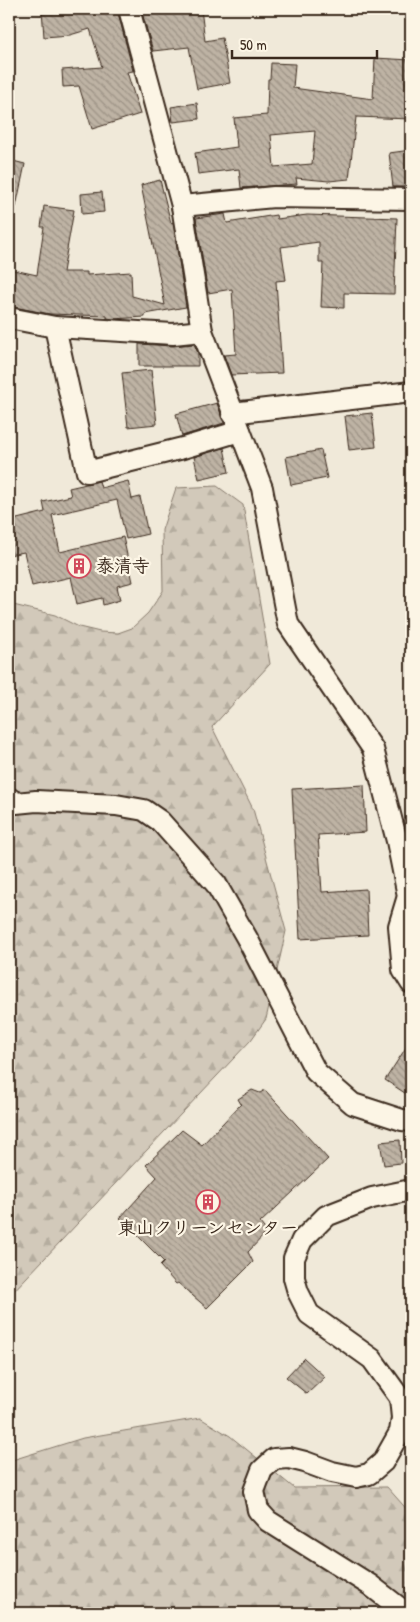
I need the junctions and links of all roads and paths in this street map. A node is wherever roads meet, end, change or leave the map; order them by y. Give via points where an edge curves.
1 (129, 9) edge
2 (411, 199) edge
3 (182, 206) junction
4 (9, 318) edge
5 (55, 327) junction
6 (202, 331) junction
7 (411, 392) edge
8 (236, 422) junction
9 (9, 798) edge
10 (410, 894) edge
11 (411, 982) edge
12 (411, 1121) edge
13 (411, 1190) edge
14 (406, 1613) edge

1 - 3 street
2 - 3 street via 274,197
3 - 6 street
4 - 5 street
5 - 6 street via 173,334
5 - 8 street via 87,472 183,448
6 - 8 street
7 - 8 street
8 - 10 street via 262,488 288,624 373,749
9 - 12 street via 16,803 116,805 144,810 160,822 216,884 316,1072 353,1104
10 - 11 street via 399,926 403,970
13 - 14 street via 372,1198 326,1216 302,1240 294,1258 294,1278 309,1314 372,1359 400,1398 400,1432 383,1462 369,1474 356,1477 289,1458 274,1459 262,1470 254,1491 258,1510 268,1521 370,1585

